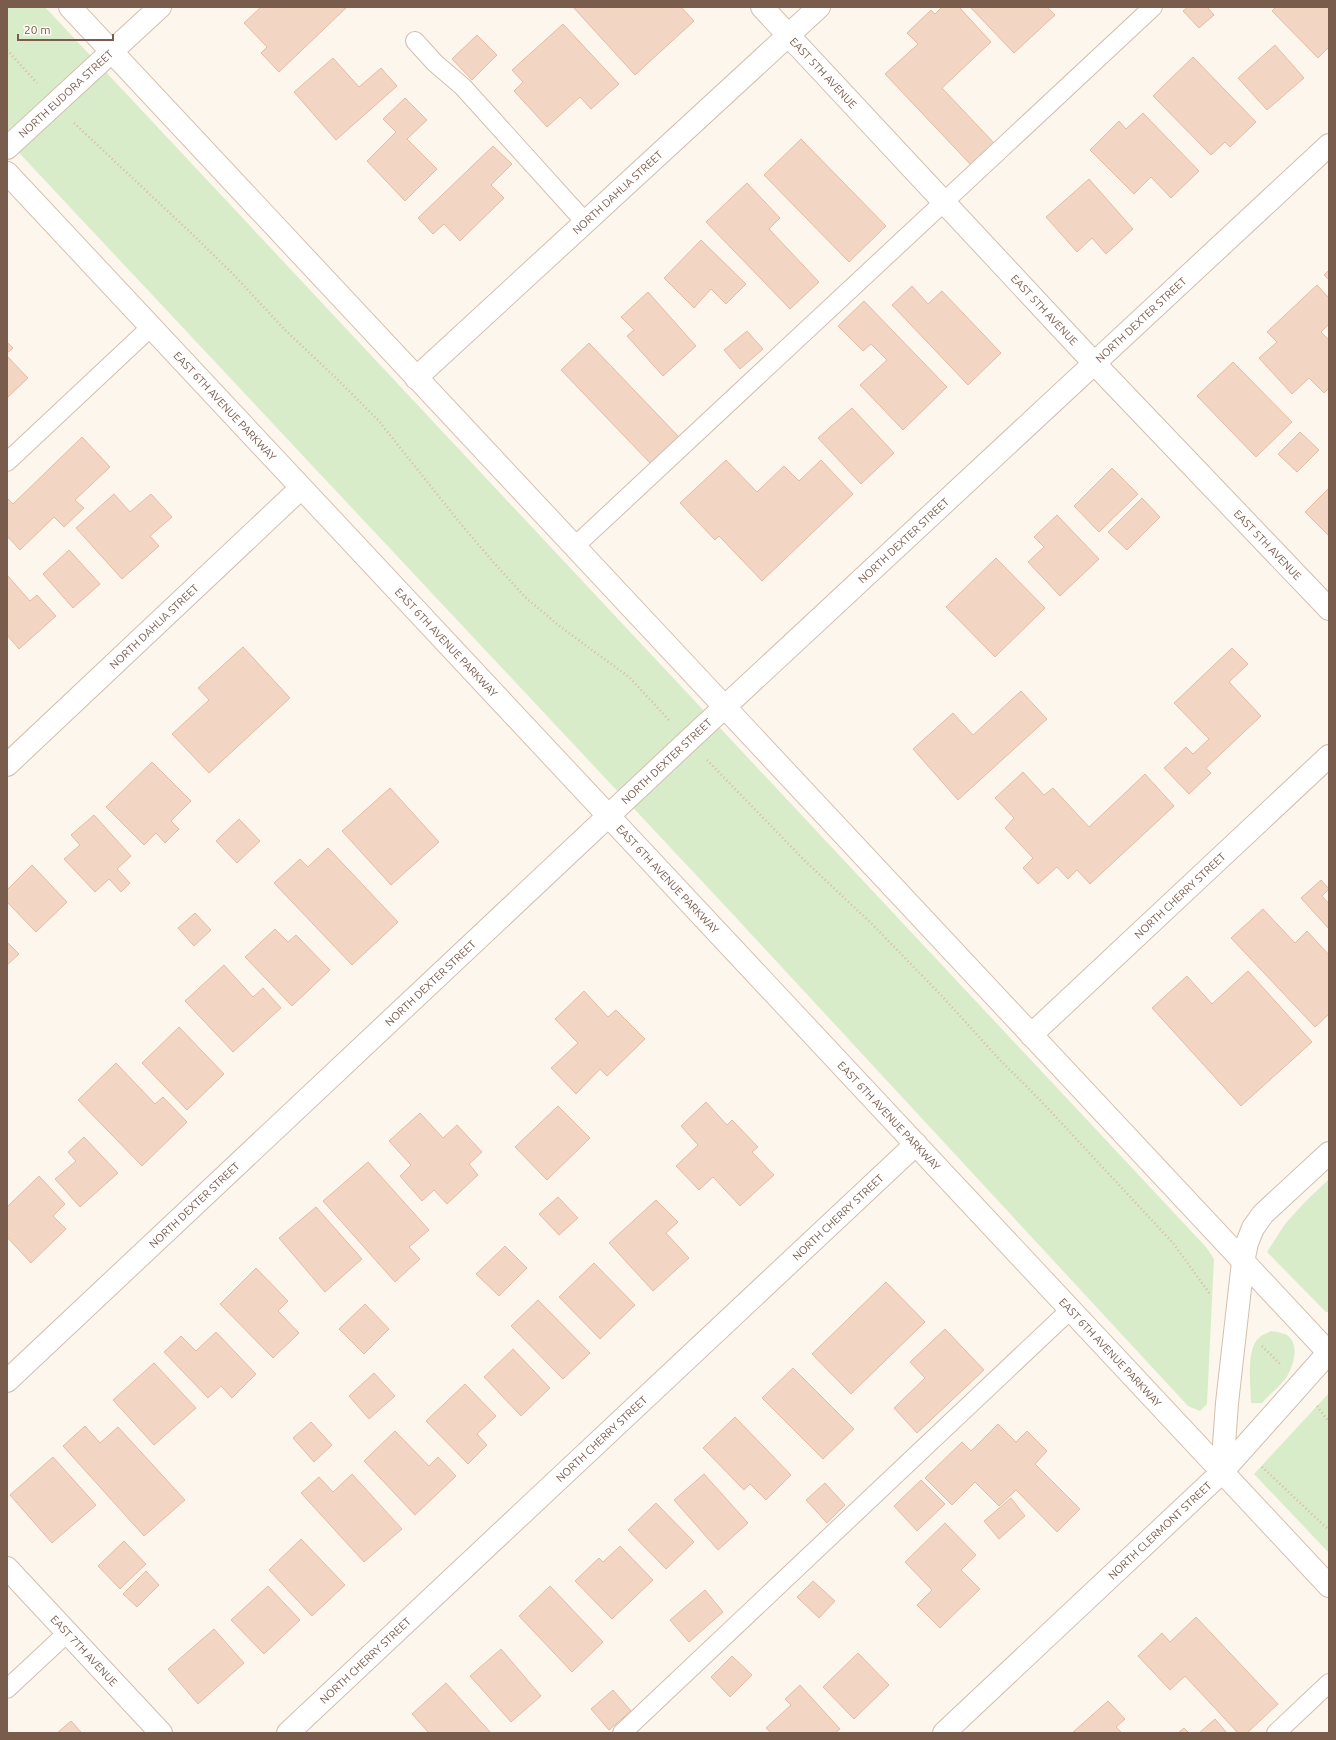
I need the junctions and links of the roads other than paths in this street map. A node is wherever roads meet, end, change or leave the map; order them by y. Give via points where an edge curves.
1 (70, 7) edge
2 (160, 7) edge
3 (762, 7) edge
4 (819, 7) edge
5 (1153, 7) edge
6 (789, 35) junction
7 (415, 41) dead end
8 (111, 51) junction
9 (1329, 145) edge
10 (7, 148) edge
11 (7, 173) edge
12 (944, 202) junction
13 (585, 222) junction
14 (151, 328) junction
15 (1094, 363) junction
16 (416, 378) junction
17 (7, 462) edge
18 (301, 488) junction
19 (574, 547) junction
20 (1329, 609) edge
21 (724, 707) junction
22 (1329, 756) edge
23 (7, 765) edge
24 (608, 816) junction
25 (1031, 1035) junction
26 (916, 1144) junction
27 (1329, 1153) edge
28 (1243, 1262) junction
29 (1070, 1310) junction
30 (1329, 1352) edge
31 (7, 1381) edge
32 (1222, 1472) junction
33 (7, 1568) edge
34 (1329, 1586) edge
35 (67, 1632) junction
36 (1329, 1683) edge
37 (7, 1689) edge
38 (161, 1733) edge
39 (288, 1733) edge
40 (622, 1733) edge
41 (944, 1733) edge
42 (1276, 1733) edge

1 - 8 street
2 - 8 street, NORTH EUDORA STREET
3 - 6 street, EAST 5TH AVENUE
4 - 6 street, NORTH DAHLIA STREET
5 - 12 lane
6 - 12 street, EAST 5TH AVENUE
6 - 13 street, NORTH DAHLIA STREET
7 - 13 lane via 435,63 463,87
8 - 10 street, NORTH EUDORA STREET
8 - 16 street
9 - 15 street, NORTH DEXTER STREET
11 - 14 street, EAST 6TH AVENUE PARKWAY
12 - 15 street, EAST 5TH AVENUE
12 - 19 lane
13 - 16 street, NORTH DAHLIA STREET
14 - 17 lane
14 - 18 street, EAST 6TH AVENUE PARKWAY
15 - 20 street, EAST 5TH AVENUE
15 - 21 street, NORTH DEXTER STREET
16 - 19 street
18 - 23 street, NORTH DAHLIA STREET
18 - 24 street, EAST 6TH AVENUE PARKWAY
19 - 21 street
21 - 24 street, NORTH DEXTER STREET
21 - 25 street
22 - 25 street, NORTH CHERRY STREET
24 - 26 street, EAST 6TH AVENUE PARKWAY
24 - 31 street, NORTH DEXTER STREET
25 - 28 street
26 - 29 street, EAST 6TH AVENUE PARKWAY
26 - 39 street, NORTH CHERRY STREET
27 - 28 street, NORTH CLERMONT STREET via 1263,1214 1247,1242
28 - 30 street
28 - 32 street, NORTH CLERMONT STREET
29 - 32 street, EAST 6TH AVENUE PARKWAY
29 - 40 lane
30 - 32 street
32 - 34 street, EAST 6TH AVENUE PARKWAY
32 - 41 street, NORTH CLERMONT STREET
33 - 35 street, EAST 7TH AVENUE
35 - 37 lane
35 - 38 street, EAST 7TH AVENUE
36 - 42 lane

